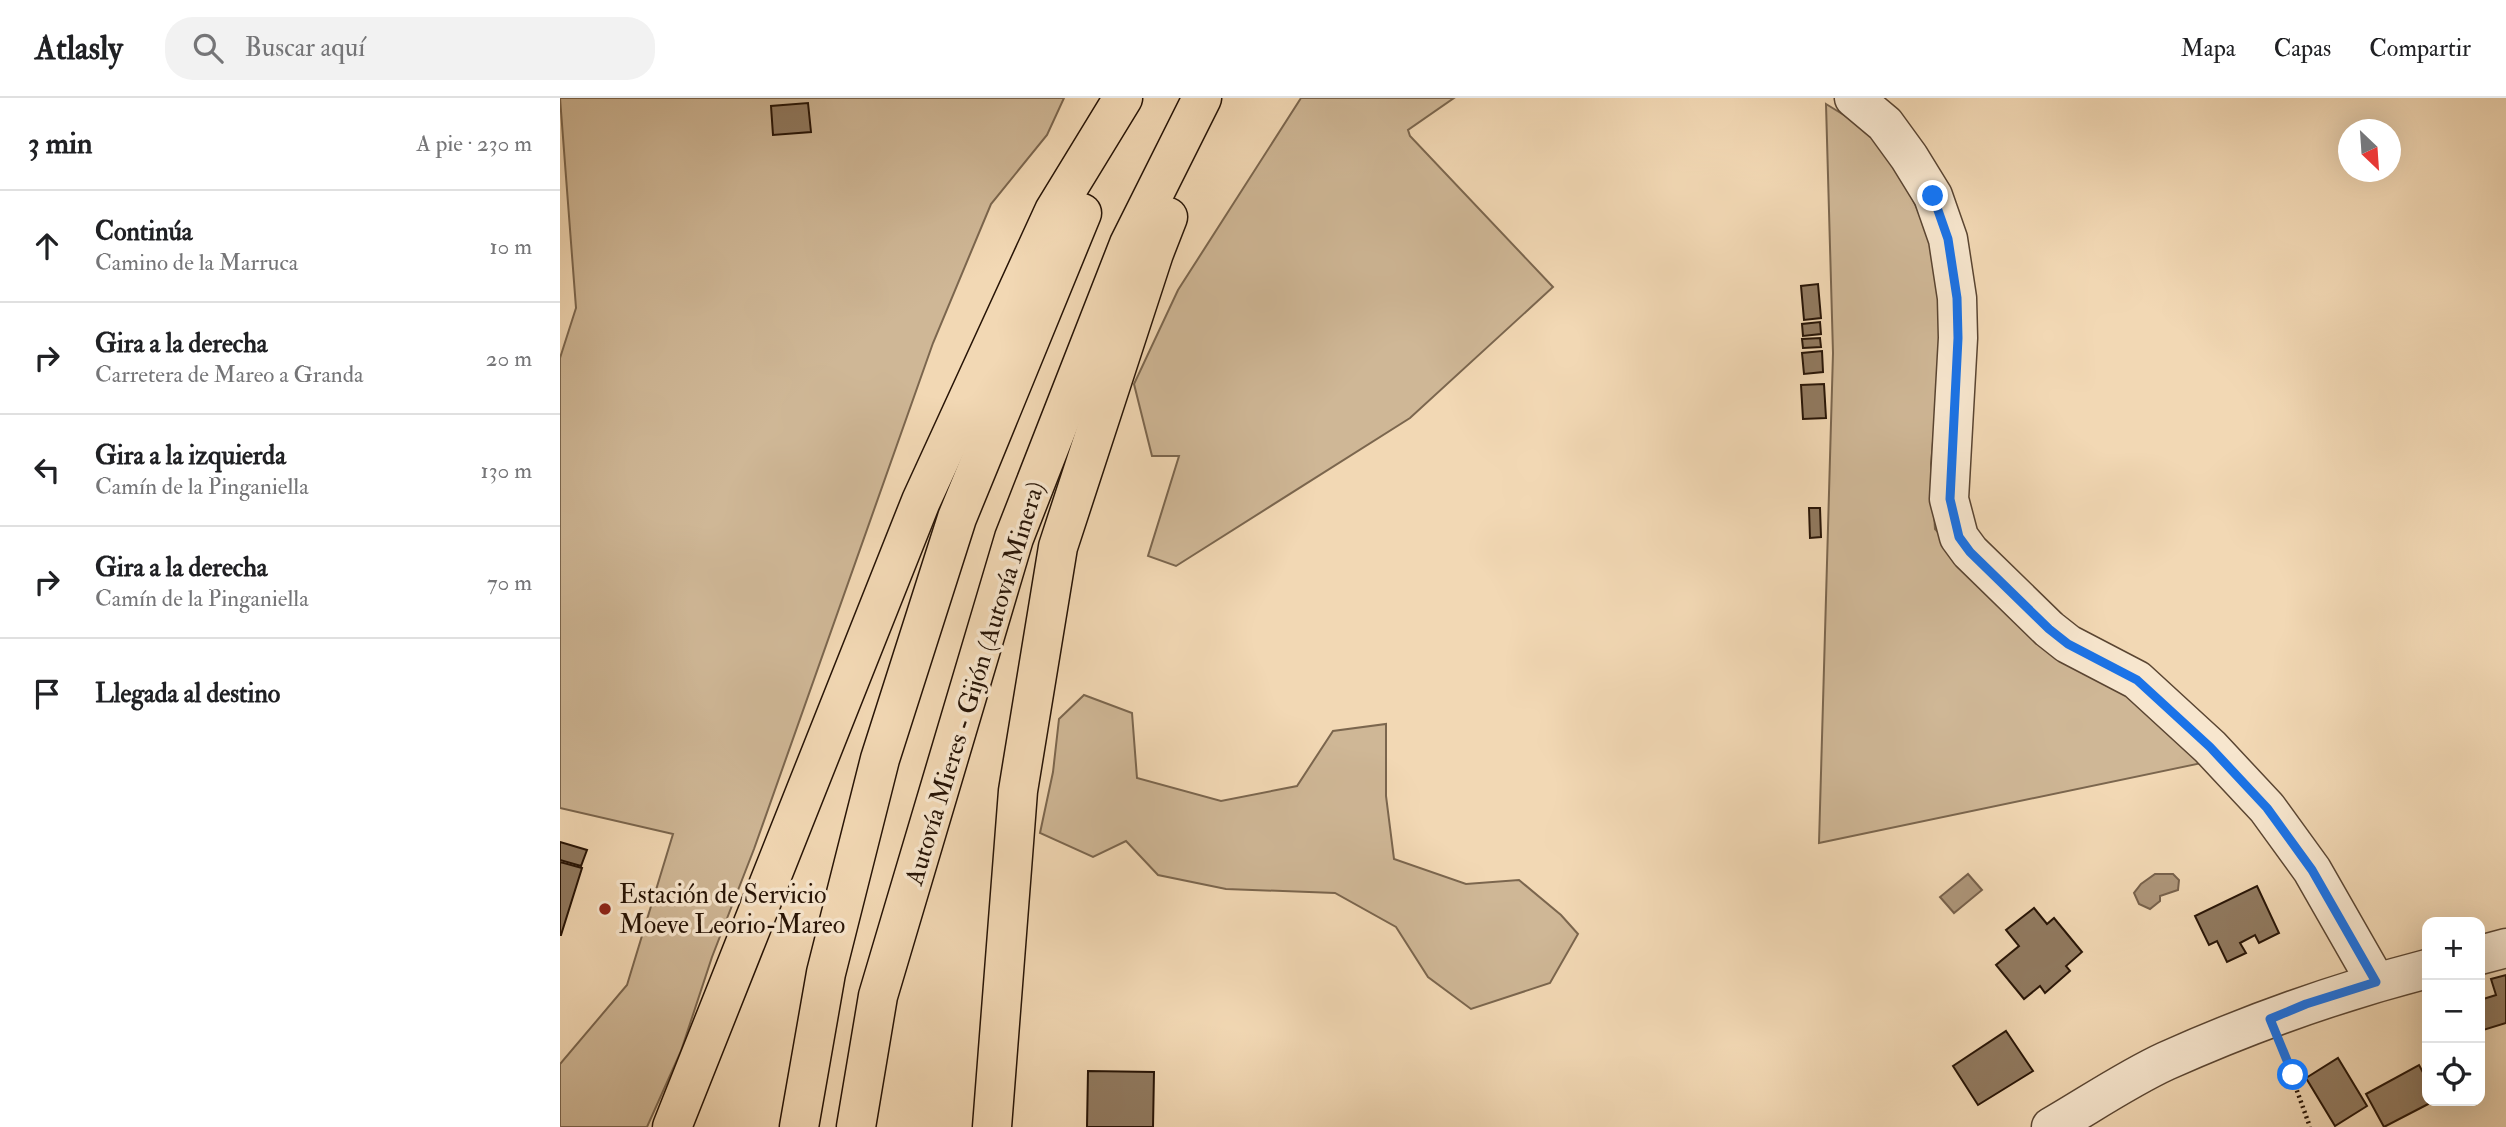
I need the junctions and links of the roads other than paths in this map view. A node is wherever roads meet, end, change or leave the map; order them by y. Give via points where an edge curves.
1 (1123, 98) edge
2 (1139, 98) edge
3 (1202, 98) edge
4 (1215, 98) edge
5 (1854, 98) edge
6 (2506, 948) edge
7 (2485, 954) edge
8 (2422, 970) edge
9 (2376, 982) junction
10 (672, 1127) edge
11 (799, 1127) edge
12 (856, 1127) edge
13 (992, 1127) edge
14 (2051, 1127) edge

1 - 10 highway via 1054,211 921,501
2 - 11 highway via 1076,225 957,518 880,759 826,973
3 - 12 highway, Autovía Mieres - Gijón (Autovía Minera) via 1129,244 1014,538 878,996
4 - 13 highway via 1154,253 1058,547 1018,791
5 - 9 street via 1885,124 1909,157 1933,196 1948,239 1958,338 1950,499 1959,537 2049,629 2137,680 2258,797 2312,870
6 - 7 street
8 - 9 street
9 - 14 street via 2306,1004 2164,1062

